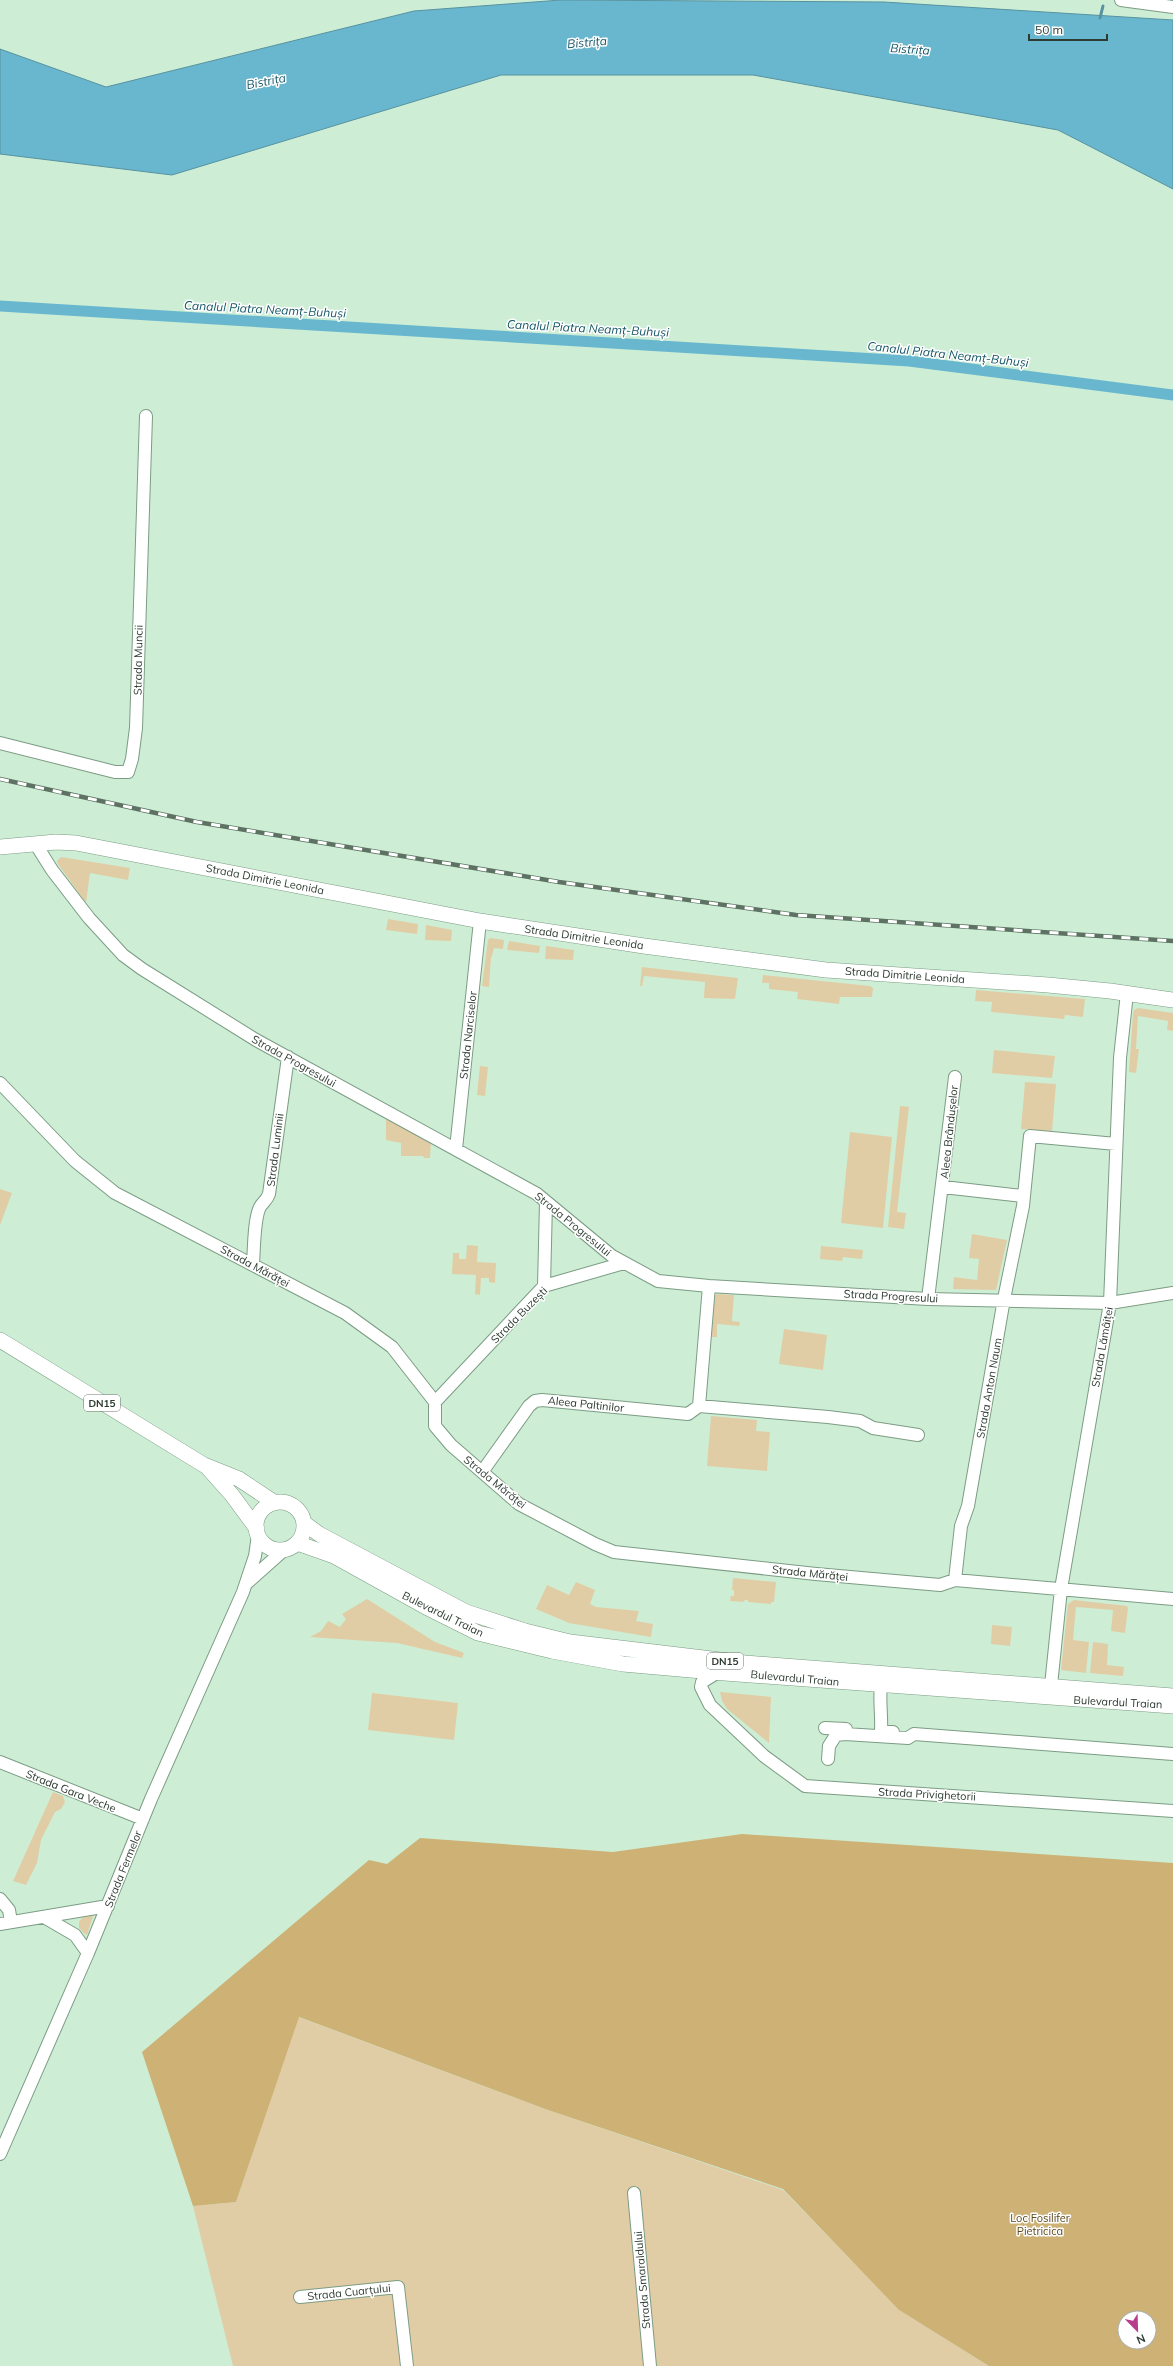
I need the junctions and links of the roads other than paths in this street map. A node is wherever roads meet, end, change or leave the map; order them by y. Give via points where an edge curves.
1 (1121, 0) edge
2 (1173, 7) edge
3 (146, 416) dead end
4 (0, 743) edge
5 (35, 844) junction
6 (0, 847) edge
7 (480, 921) junction
8 (1127, 993) junction
9 (1173, 1000) edge
10 (288, 1058) junction
11 (955, 1077) dead end
12 (0, 1083) edge
13 (1116, 1144) junction
14 (456, 1149) junction
15 (942, 1187) junction
16 (1023, 1196) junction
17 (546, 1202) junction
18 (624, 1263) junction
19 (252, 1264) junction
20 (544, 1286) junction
21 (710, 1286) junction
22 (1173, 1293) edge
23 (928, 1299) junction
24 (1004, 1300) junction
25 (1110, 1303) junction
26 (0, 1340) edge
27 (435, 1402) junction
28 (699, 1406) junction
29 (918, 1435) dead end
30 (204, 1465) junction
31 (482, 1472) junction
32 (274, 1503) junction
33 (304, 1523) junction
34 (257, 1532) junction
35 (291, 1546) junction
36 (955, 1580) junction
37 (246, 1584) junction
38 (1061, 1589) junction
39 (1173, 1599) edge
40 (718, 1672) junction
41 (881, 1685) junction
42 (1051, 1692) junction
43 (1173, 1696) edge
44 (1173, 1706) edge
45 (825, 1728) dead end
46 (881, 1732) junction
47 (914, 1734) junction
48 (1173, 1754) edge
49 (828, 1759) dead end
50 (0, 1762) edge
51 (1173, 1811) edge
52 (142, 1819) junction
53 (0, 1900) edge
54 (108, 1906) junction
55 (44, 1917) junction
56 (3, 1924) edge
57 (88, 1953) junction
58 (0, 2154) edge
59 (634, 2193) dead end
60 (300, 2297) dead end
61 (407, 2366) edge
62 (650, 2366) edge

1 - 2 street
3 - 4 street, Strada Muncii via 136,728 128,772 115,772
5 - 6 main road, Strada Dimitrie Leonida
5 - 7 main road, Strada Dimitrie Leonida via 76,843 109,848
5 - 10 street, Strada Progresului via 89,918 123,955 185,998
7 - 8 main road, Strada Dimitrie Leonida via 782,965
7 - 14 street, Strada Narciselor
8 - 9 main road, Strada Dimitrie Leonida
8 - 13 street, Strada Lămâiței via 1120,1058
10 - 14 street, Strada Progresului
10 - 19 street, Strada Luminii via 269,1194 266,1202 260,1206
11 - 15 street, Aleea Brândușelor
12 - 19 street, Strada Mărăței via 75,1161 115,1193
13 - 16 street, Strada Anton Naum via 1030,1136
13 - 25 street, Strada Lămâiței
14 - 17 street, Strada Progresului via 537,1194
15 - 16 street, Aleea Brândușelor
15 - 23 street, Aleea Brândușelor
16 - 24 street, Strada Anton Naum
17 - 18 street, Strada Progresului
17 - 20 street
18 - 20 street, Strada Buzești
18 - 21 street, Strada Progresului via 658,1281
19 - 27 street, Strada Mărăței via 345,1313 373,1332 392,1347
20 - 27 street, Strada Buzești
21 - 23 street, Strada Progresului
21 - 28 street
22 - 25 street, Strada Progresului
23 - 24 street, Strada Progresului
24 - 25 street, Strada Progresului
24 - 36 street, Strada Anton Naum via 968,1506 961,1526
25 - 38 street, Strada Lămâiței
26 - 30 main road, DN15
27 - 31 street, Strada Mărăței via 434,1421 438,1431
28 - 29 street, Aleea Paltinilor via 828,1417
28 - 31 street, Aleea Paltinilor via 688,1414 535,1401
30 - 32 main road, DN15 via 239,1479
30 - 34 main road, DN15 via 232,1495
31 - 36 street, Strada Mărăței via 523,1506 614,1552 903,1582 940,1585
32 - 33 main road, DN15 via 282,1502 297,1509
32 - 34 main road via 259,1516
33 - 35 main road via 304,1530
33 - 42 main road, Bulevardul Traian / DN15 via 319,1534 466,1612 570,1642 744,1663
34 - 35 main road, DN15 via 266,1545 278,1550
34 - 37 street, Strada Fermelor via 256,1556
35 - 37 street, Strada Fermelor
35 - 40 main road, Bulevardul Traian / DN15 via 334,1556 478,1633 544,1650 602,1660
36 - 38 street, Strada Mărăței
37 - 52 street, Strada Fermelor
38 - 39 street, Strada Mărăței
38 - 42 street, Strada Lămâiței
40 - 41 main road, Bulevardul Traian / DN15
40 - 51 street, Strada Privighetorii via 702,1682 701,1687 710,1705 764,1756 805,1786
41 - 42 main road, Bulevardul Traian / DN15
41 - 46 street
42 - 43 main road, Bulevardul Traian / DN15
42 - 44 main road, Bulevardul Traian / DN15
45 - 46 street
46 - 47 street
47 - 48 street
47 - 49 street via 908,1738 836,1735 829,1746
50 - 52 street, Strada Gara Veche
52 - 54 street, Strada Fermelor
53 - 56 street via 9,1910
54 - 55 street
54 - 57 street, Strada Fermelor
55 - 56 street
55 - 57 street via 75,1935
57 - 58 street, Strada Fermelor
59 - 62 street, Strada Smaraldului
60 - 61 street, Strada Cuarțului via 398,2287

